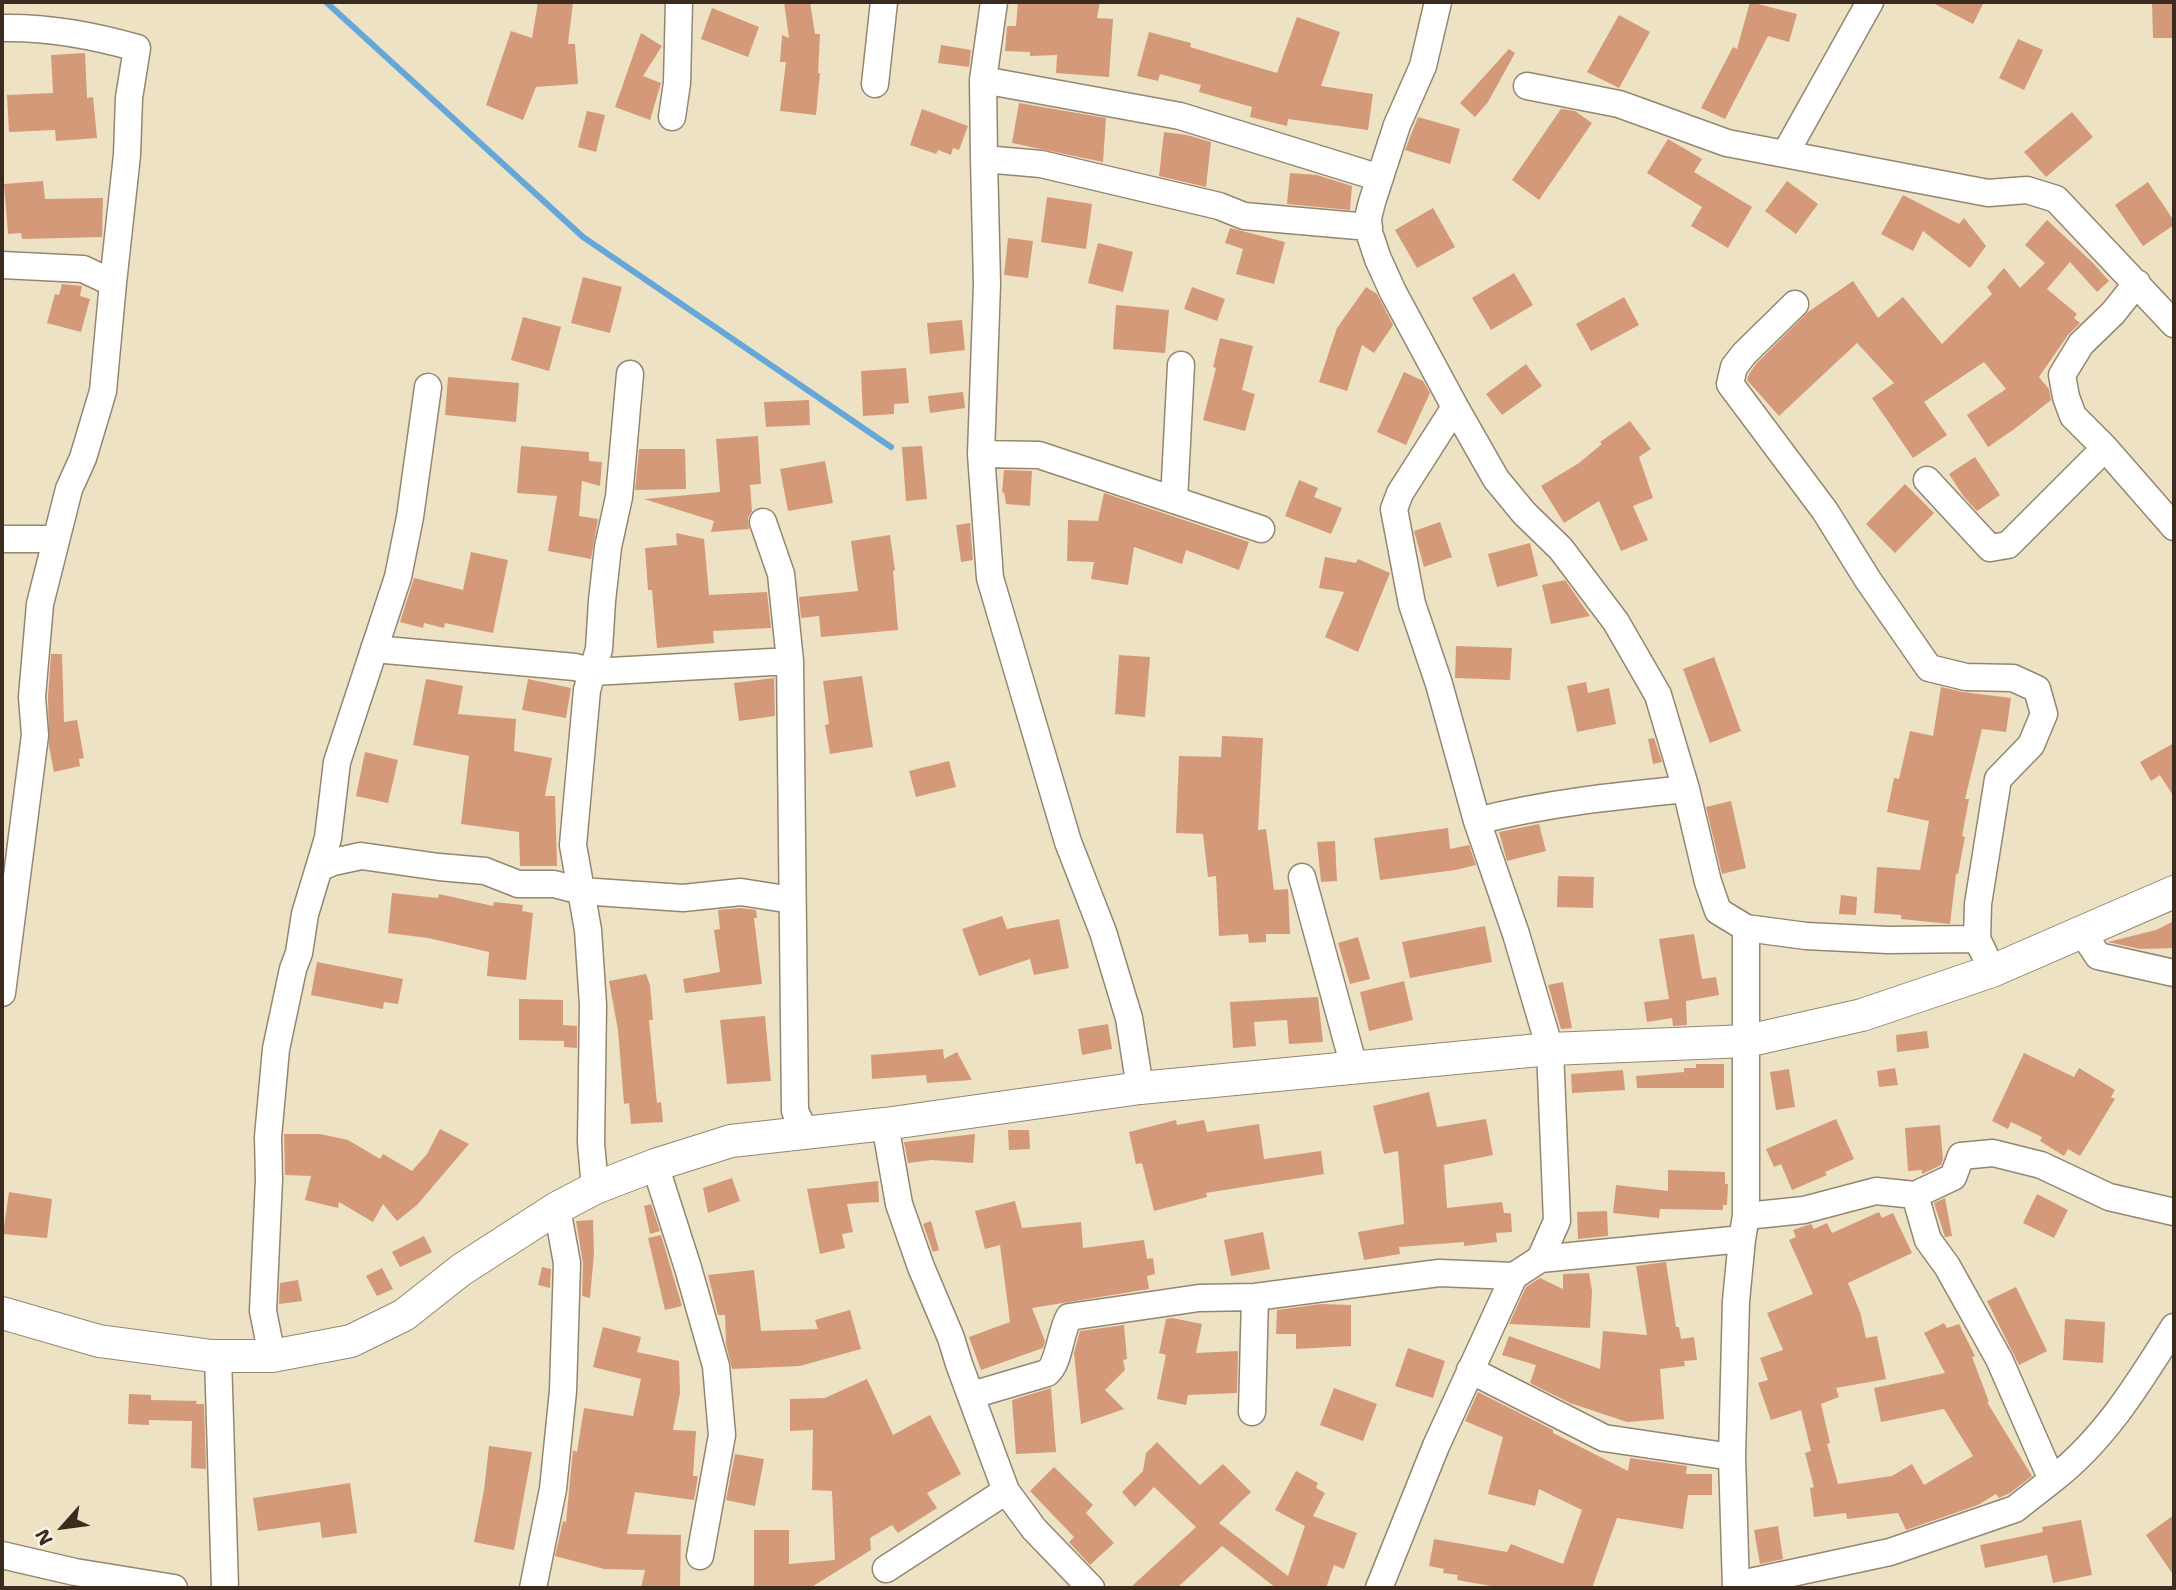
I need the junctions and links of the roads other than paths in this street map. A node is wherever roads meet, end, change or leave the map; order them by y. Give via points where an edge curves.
1 (679, 2) edge
2 (884, 2) edge
3 (994, 2) edge
4 (1438, 2) edge
5 (1870, 2) edge
6 (2, 28) edge
7 (983, 80) junction
8 (875, 84) dead end
9 (1527, 86) dead end
10 (672, 117) dead end
11 (1785, 154) junction
12 (984, 159) junction
13 (1380, 178) junction
14 (1369, 227) junction
15 (2, 265) edge
16 (2137, 283) junction
17 (113, 284) junction
18 (1795, 304) dead end
19 (2174, 324) edge
20 (1181, 365) dead end
21 (630, 374) dead end
22 (428, 387) dead end
23 (1455, 407) junction
24 (2105, 448) junction
25 (981, 454) junction
26 (1927, 480) dead end
27 (1174, 500) junction
28 (763, 522) dead end
29 (2174, 527) edge
30 (1261, 529) dead end
31 (2, 539) edge
32 (55, 539) junction
33 (374, 649) junction
34 (790, 661) junction
35 (593, 672) junction
36 (1686, 789) junction
37 (1477, 821) junction
38 (319, 868) junction
39 (1302, 877) dead end
40 (582, 891) junction
41 (2174, 892) edge
42 (792, 900) junction
43 (1745, 928) junction
44 (2082, 932) junction
45 (1977, 939) junction
46 (1992, 971) junction
47 (2174, 973) edge
48 (2, 993) edge
49 (1747, 1041) junction
50 (1550, 1048) junction
51 (1354, 1067) junction
52 (1140, 1088) junction
53 (884, 1124) junction
54 (806, 1132) junction
55 (654, 1165) junction
56 (595, 1188) junction
57 (1915, 1195) junction
58 (557, 1208) junction
59 (2174, 1212) edge
60 (1744, 1228) junction
61 (1540, 1259) junction
62 (1514, 1276) junction
63 (1255, 1297) junction
64 (2, 1313) edge
65 (2174, 1327) edge
66 (218, 1356) junction
67 (272, 1356) junction
68 (1470, 1370) junction
69 (972, 1395) junction
70 (1252, 1412) dead end
71 (1732, 1457) junction
72 (2052, 1480) junction
73 (1006, 1491) junction
74 (2, 1555) edge
75 (700, 1556) dead end
76 (886, 1569) dead end
77 (1389, 1585) edge
78 (1736, 1587) edge
79 (174, 1588) edge
80 (225, 1588) edge
81 (533, 1588) edge
82 (1091, 1588) edge

1 - 10 street
2 - 8 street
3 - 7 street
4 - 13 street via 1423,66
5 - 11 street
6 - 17 street via 99,37 137,48
7 - 12 street
7 - 13 street via 1180,116
9 - 11 street via 1619,104 1727,143
11 - 16 street via 1988,193 2027,190 2056,200
12 - 14 street via 1041,164 1244,216
12 - 25 street via 987,284
13 - 14 street
14 - 23 street via 1393,292
15 - 17 street via 83,269
16 - 19 street
16 - 24 street via 2081,344 2062,375 2073,416
17 - 32 street via 103,391
18 - 45 street via 1734,367 1730,384 1825,511 1929,668 1966,677 2013,677 2037,689 2044,714 2031,745 1998,779 1978,904
20 - 27 street
21 - 35 street via 619,497 608,547
22 - 33 street via 398,577
23 - 36 street via 1496,479 1561,549 1616,622 1658,695
23 - 37 street via 1394,509 1412,604
24 - 26 street via 2008,545 1999,547 1990,548
24 - 29 street
25 - 27 street via 1039,455
25 - 52 street via 990,578 1068,842 1103,932 1129,1018
27 - 30 street
28 - 34 street via 781,574
31 - 32 street
32 - 48 street via 35,643 35,735
33 - 35 street
33 - 38 street via 337,762 328,838
34 - 35 street
34 - 42 street
35 - 40 street via 581,737 573,845
36 - 37 street via 1594,798
36 - 43 street via 1718,911
37 - 50 street
38 - 40 street via 361,856 485,872 519,884 554,884
38 - 67 street via 275,1049 263,1311
39 - 51 street
40 - 42 street via 683,898 741,892
40 - 56 street via 593,1005 591,1143
41 - 44 street
42 - 54 street via 795,1111
43 - 45 street via 1819,937
43 - 49 street
44 - 46 street
44 - 47 street via 2098,956
45 - 46 street
46 - 49 street via 1862,1015
49 - 50 street
49 - 60 street
50 - 51 street
50 - 61 street via 1557,1221
51 - 52 street
52 - 53 street
53 - 54 street
53 - 69 street via 899,1204
54 - 55 street via 731,1141
55 - 56 street
55 - 75 street via 716,1366 722,1435
56 - 58 street
57 - 59 street via 1953,1177 1961,1156 1993,1153 2041,1165 2109,1197
57 - 60 street via 1876,1191
57 - 72 street via 1927,1240 1947,1266 1999,1359
58 - 67 street via 461,1270 404,1315 351,1341
58 - 81 street via 567,1263 563,1391 553,1489
60 - 61 street
60 - 71 street via 1736,1301
61 - 62 street
62 - 63 street via 1439,1273
62 - 68 street
63 - 69 street via 1199,1298 1069,1317 1054,1368
63 - 70 street
64 - 66 street via 99,1341
65 - 72 street via 2115,1417
66 - 67 street
66 - 80 street
68 - 71 street via 1604,1438
68 - 77 street via 1399,1534
69 - 73 street
71 - 78 street
72 - 78 street via 2015,1509 1890,1552
73 - 76 street
73 - 82 street via 1034,1529
74 - 79 street

